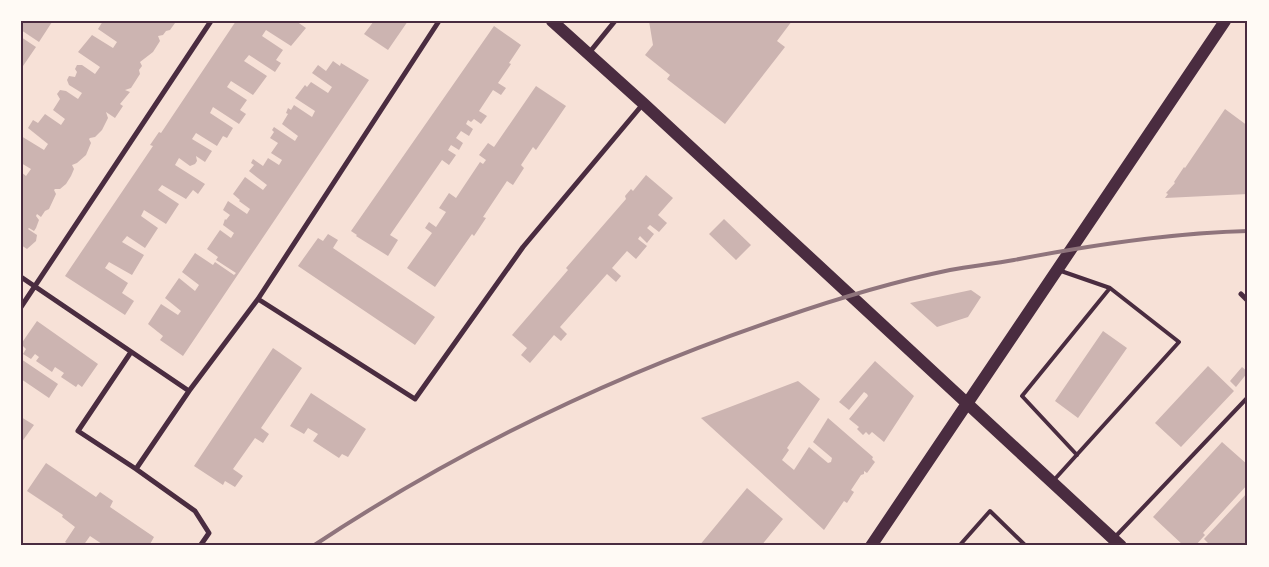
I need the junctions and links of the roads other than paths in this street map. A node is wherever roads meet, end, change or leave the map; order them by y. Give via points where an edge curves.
1 (211, 21) edge
2 (439, 21) edge
3 (552, 21) edge
4 (616, 21) edge
5 (1225, 21) edge
6 (588, 54) junction
7 (644, 104) junction
8 (1059, 270) junction
9 (21, 277) edge
10 (35, 287) junction
11 (1110, 288) junction
12 (1240, 294) dead end
13 (258, 298) junction
14 (1248, 300) edge
15 (21, 307) edge
16 (131, 352) junction
17 (189, 391) junction
18 (1248, 397) edge
19 (967, 404) junction
20 (1077, 455) junction
21 (136, 469) junction
22 (1052, 482) junction
23 (1117, 542) edge
24 (200, 546) edge
25 (871, 546) edge
26 (959, 546) edge
27 (1026, 546) edge

1 - 10 street
2 - 13 street
3 - 6 main road
4 - 6 street
5 - 8 main road
6 - 7 main road
7 - 13 street via 522,247 415,399
7 - 19 main road
8 - 11 lane
8 - 19 main road
9 - 10 street
10 - 15 street
10 - 16 street
11 - 20 lane via 1022,396
11 - 20 lane via 1179,342
12 - 14 street
13 - 17 street
16 - 17 street
16 - 21 street via 78,431
17 - 21 street
18 - 23 lane
19 - 22 main road
19 - 25 main road
20 - 22 lane
21 - 24 street via 195,511 209,534
22 - 23 main road
26 - 27 lane via 990,511

